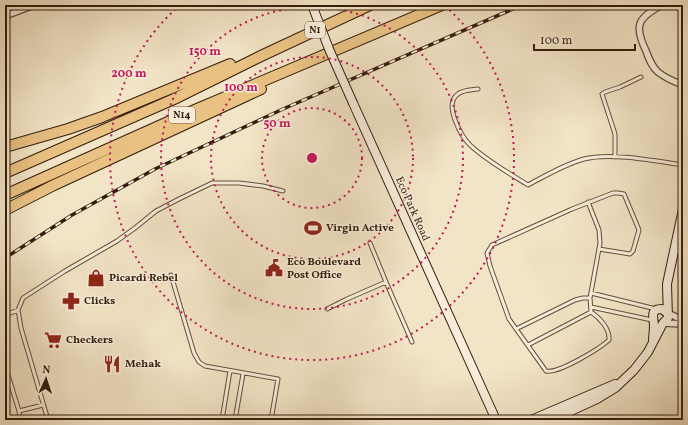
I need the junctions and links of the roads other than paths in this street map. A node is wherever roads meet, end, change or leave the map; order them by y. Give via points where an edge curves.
1 (34, 5) edge
2 (312, 5) edge
3 (370, 5) edge
4 (442, 5) edge
5 (662, 5) edge
6 (5, 16) edge
7 (362, 40) junction
8 (261, 56) junction
9 (641, 77) dead end
10 (683, 86) edge
11 (478, 89) dead end
12 (5, 148) edge
13 (615, 157) junction
14 (683, 166) edge
15 (5, 173) edge
16 (283, 191) dead end
17 (5, 195) edge
18 (588, 202) junction
19 (683, 209) edge
20 (5, 210) edge
21 (370, 243) dead end
22 (599, 249) junction
23 (171, 275) dead end
24 (386, 282) junction
25 (667, 284) junction
26 (591, 293) junction
27 (590, 298) junction
28 (591, 306) junction
29 (658, 309) junction
30 (18, 310) junction
31 (327, 310) dead end
32 (591, 312) junction
33 (667, 313) junction
34 (5, 315) edge
35 (654, 320) junction
36 (683, 320) edge
37 (663, 323) junction
38 (683, 324) edge
39 (516, 329) junction
40 (412, 342) dead end
41 (528, 345) junction
42 (652, 345) junction
43 (5, 365) edge
44 (230, 371) junction
45 (243, 374) junction
46 (621, 382) junction
47 (43, 405) junction
48 (19, 411) junction
49 (20, 420) edge
50 (48, 420) edge
51 (222, 420) edge
52 (235, 420) edge
53 (271, 420) edge
54 (496, 420) edge
55 (531, 420) edge
56 (550, 420) edge

1 - 6 street
2 - 54 street, Eco Park Road, bridge via 329,49
3 - 8 highway, N1
4 - 7 highway
5 - 10 street via 650,11 641,20 638,29 651,63 657,71
7 - 17 highway, N14 via 197,109
7 - 20 highway
8 - 12 highway via 237,62 95,119
8 - 15 highway, N14 via 174,99
9 - 13 lane via 602,94 615,134
11 - 13 lane via 457,94 452,101 452,112 462,135 470,145 528,186 578,161
13 - 14 lane
16 - 30 lane via 245,184 212,183 156,211 117,241 26,295
18 - 22 lane via 599,230
18 - 22 lane via 613,193 624,194 638,227 639,232 632,254
18 - 39 lane via 489,248 488,258
19 - 25 street
21 - 24 lane
22 - 26 lane
23 - 44 lane via 190,341 199,362 205,366
24 - 31 lane
24 - 40 lane
25 - 29 street
25 - 33 street
26 - 27 lane
26 - 29 lane
27 - 28 lane
27 - 39 lane via 575,300
28 - 32 lane
28 - 35 lane
29 - 33 street
29 - 35 street via 653,314
30 - 34 lane
30 - 47 lane
32 - 41 lane
32 - 41 lane via 601,321 609,334 609,340 567,366 552,372 546,371
33 - 36 street
33 - 37 street via 667,320
35 - 37 street
35 - 42 street
37 - 38 street
37 - 42 street
39 - 41 lane
42 - 46 street via 640,364
43 - 48 lane
44 - 45 lane
44 - 51 lane
45 - 52 lane
45 - 53 lane via 278,379
46 - 55 street
46 - 56 street via 597,399
47 - 48 lane
47 - 50 lane
48 - 49 lane

